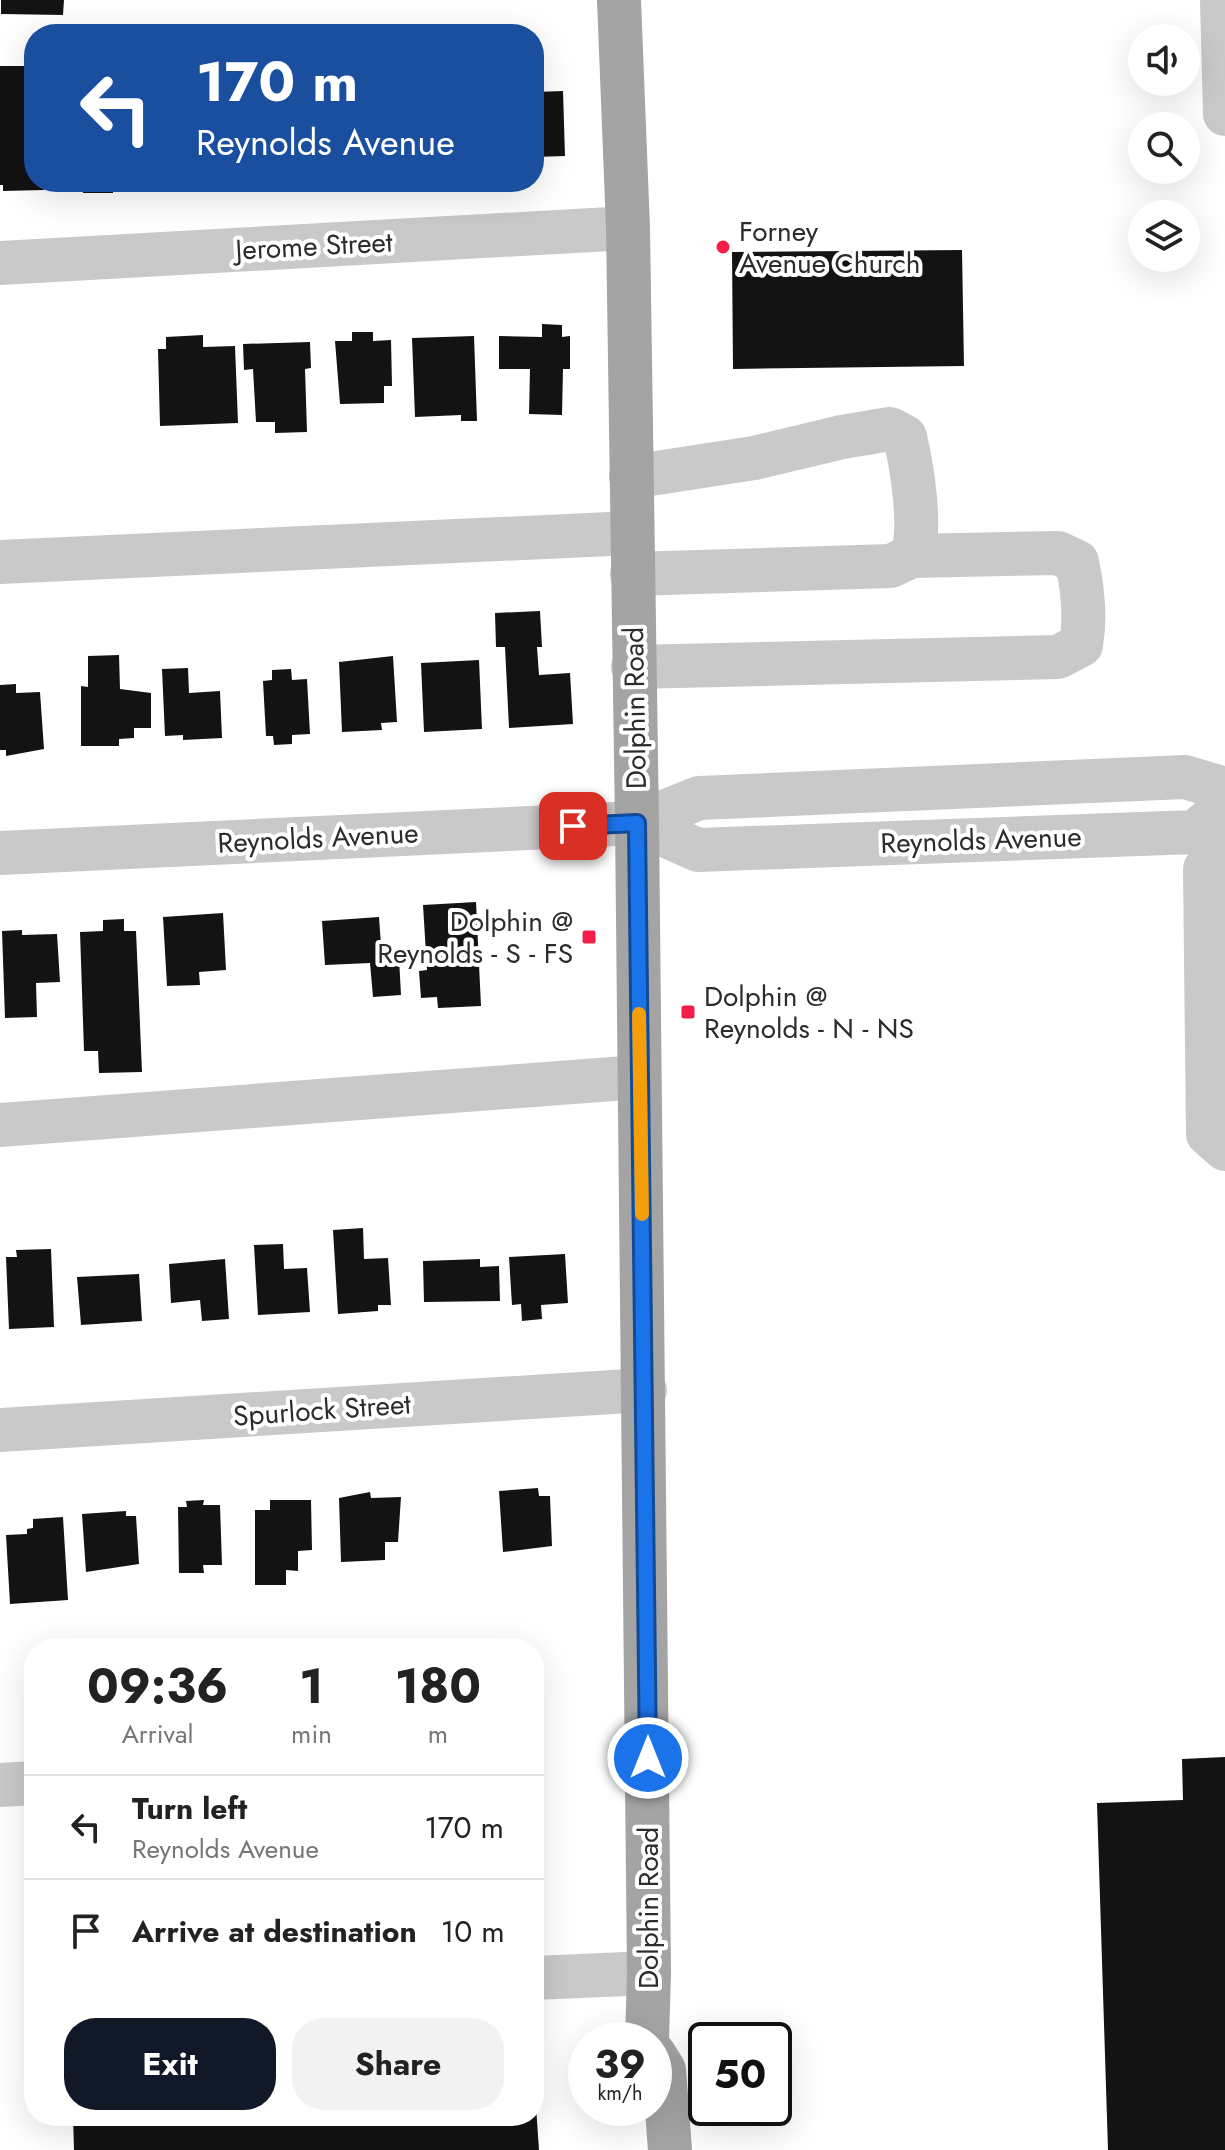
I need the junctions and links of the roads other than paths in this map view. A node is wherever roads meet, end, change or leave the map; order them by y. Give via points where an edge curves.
1 (619, 0) edge
2 (1222, 0) edge
3 (1225, 114) edge
4 (628, 228) junction
5 (0, 263) edge
6 (631, 477) junction
7 (632, 553) junction
8 (901, 561) junction
9 (0, 562) edge
10 (633, 667) junction
11 (1225, 789) edge
12 (1225, 807) edge
13 (637, 823) junction
14 (0, 853) edge
15 (1225, 856) edge
16 (639, 1077) junction
17 (0, 1125) edge
18 (1225, 1149) edge
19 (645, 1390) junction
20 (0, 1430) edge
21 (649, 1973) junction
22 (544, 1978) edge
23 (648, 2022) edge
24 (645, 2126) edge
25 (668, 2126) edge
26 (644, 2150) edge
27 (670, 2150) edge

1 - 4 main road, Dolphin Road
2 - 3 street
4 - 5 street, Jerome Street
4 - 6 main road, Dolphin Road
6 - 7 main road, Dolphin Road
6 - 8 street via 890,429 905,437 911,466 916,544
7 - 8 street
7 - 9 street
7 - 10 main road, Dolphin Road
8 - 10 street via 1058,553 1077,562 1081,645 1058,657
10 - 13 main road, Dolphin Road
11 - 13 street, Reynolds Avenue via 1185,777 699,798
12 - 13 street, Reynolds Avenue via 1195,832 714,850 698,850
13 - 14 street, Reynolds Avenue
13 - 16 main road, Dolphin Road
15 - 18 street via 1205,869 1208,1134
16 - 17 street
16 - 19 main road, Dolphin Road
19 - 20 street, Spurlock Street
19 - 21 main road, Dolphin Road
21 - 22 street
21 - 23 main road, Dolphin Road
24 - 26 main road
25 - 27 main road

